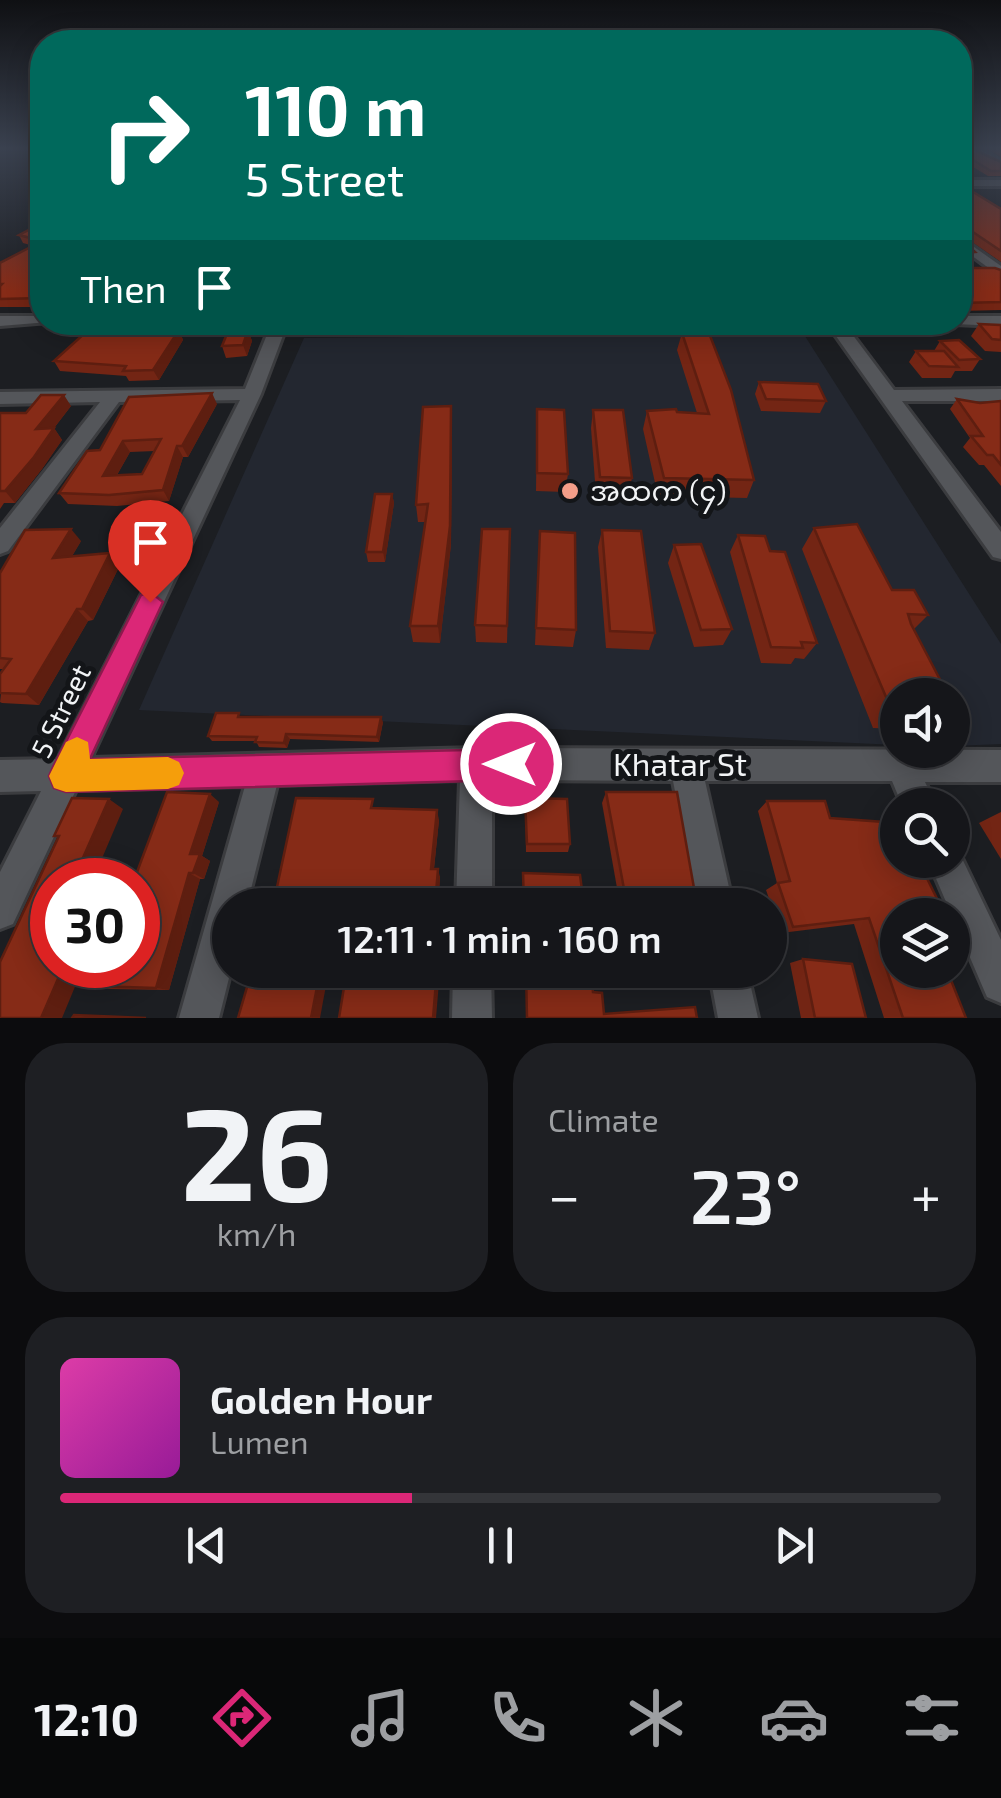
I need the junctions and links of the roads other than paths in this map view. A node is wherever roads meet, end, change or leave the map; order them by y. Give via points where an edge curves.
1 (979, 197) edge
2 (987, 202) edge
3 (972, 250) edge
4 (972, 268) edge
5 (999, 269) edge
6 (0, 321) edge
7 (30, 321) edge
8 (972, 321) edge
9 (1001, 321) edge
10 (275, 335) edge
11 (843, 335) edge
12 (252, 394) junction
13 (1001, 395) edge
14 (114, 396) junction
15 (888, 396) junction
16 (0, 398) edge
17 (0, 545) edge
18 (1001, 550) edge
19 (476, 764) junction
20 (686, 765) junction
21 (880, 766) edge
22 (970, 766) edge
23 (1001, 766) edge
24 (265, 770) junction
25 (0, 776) edge
26 (66, 776) junction
27 (953, 878) edge
28 (474, 888) edge
29 (711, 888) edge
30 (0, 910) edge
31 (1001, 983) edge
32 (472, 988) edge
33 (732, 988) edge
34 (199, 1018) edge
35 (472, 1018) edge
36 (738, 1018) edge

1 - 2 street
3 - 5 street
4 - 5 street
6 - 7 street
8 - 9 street
10 - 12 street, 5 Street
11 - 15 street
12 - 14 street
12 - 26 street, 5 Street
13 - 15 street
14 - 16 street
14 - 17 street
15 - 18 street
19 - 20 street, Khatar St
19 - 24 street, Khatar St
19 - 28 street
20 - 21 street, Khatar St
20 - 29 street
22 - 23 street, Khatar St
24 - 26 street, Khatar St
24 - 34 street
25 - 26 street, Khatar St
26 - 30 street, 5 Street
27 - 31 street
32 - 35 street
33 - 36 street

